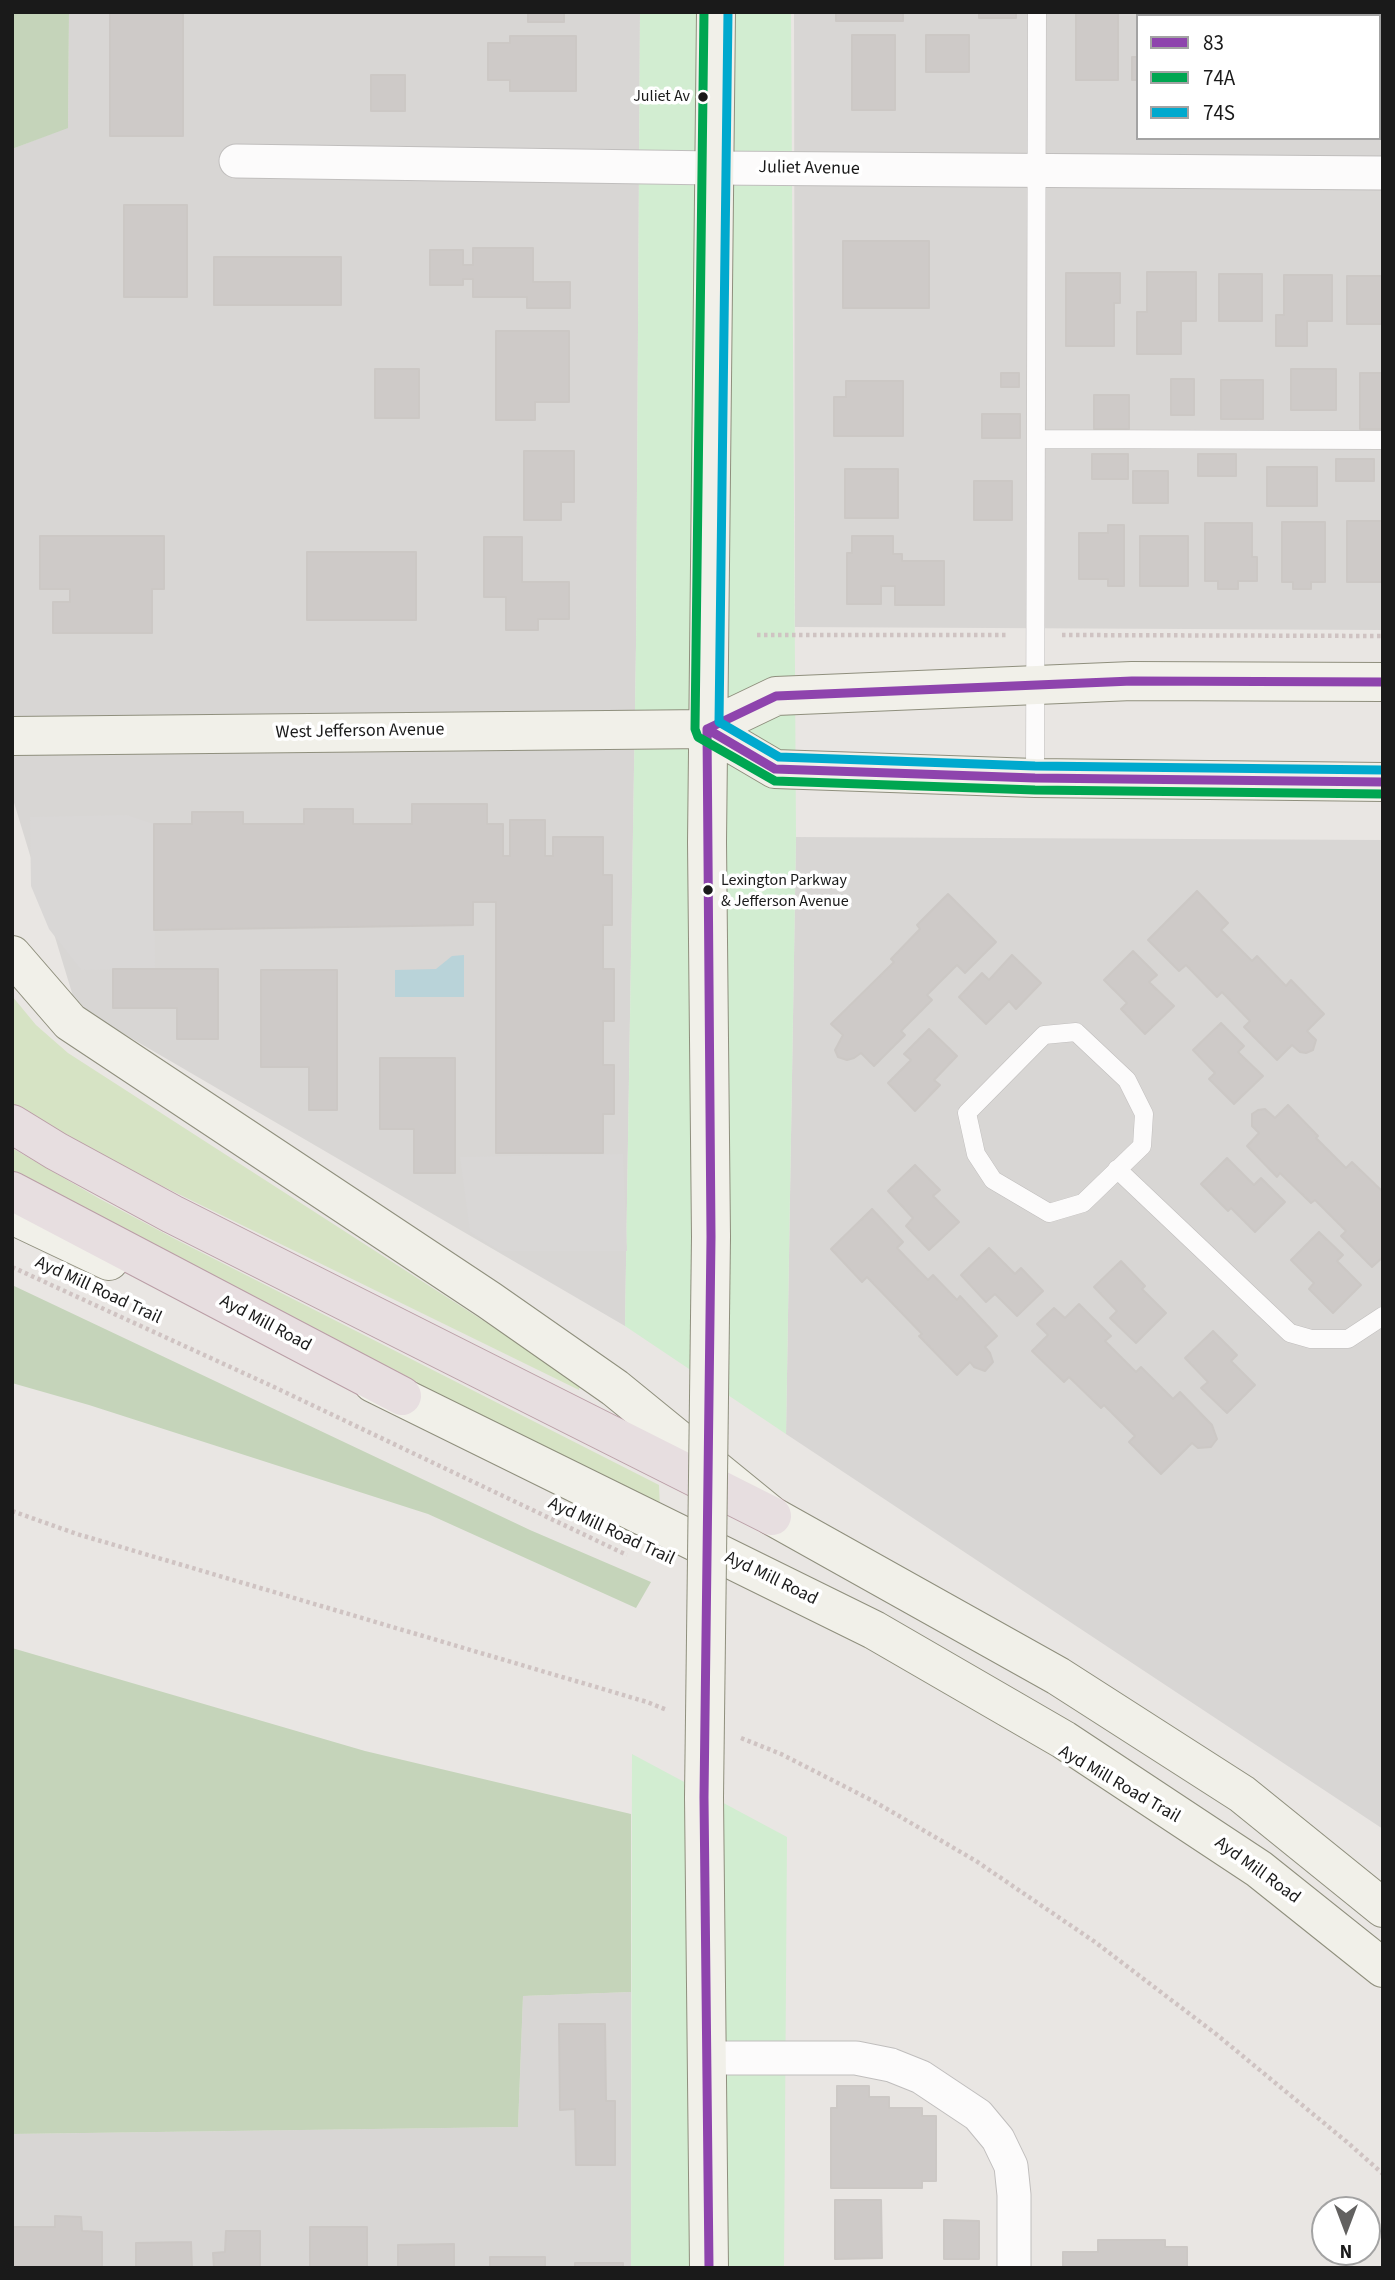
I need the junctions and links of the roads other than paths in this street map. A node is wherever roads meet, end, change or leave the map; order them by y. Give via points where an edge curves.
1 (716, 12) edge
2 (1037, 12) edge
3 (236, 161) dead end
4 (715, 168) junction
5 (1036, 171) junction
6 (1383, 173) edge
7 (1036, 439) junction
8 (1383, 440) edge
9 (1383, 682) edge
10 (1035, 685) junction
11 (707, 729) junction
12 (12, 736) edge
13 (1035, 778) junction
14 (1383, 782) edge
15 (12, 955) edge
16 (12, 1124) edge
17 (1117, 1169) junction
18 (12, 1191) edge
19 (12, 1215) edge
20 (1383, 1316) edge
21 (402, 1396) junction
22 (772, 1517) junction
23 (1383, 1908) edge
24 (1383, 1968) edge
25 (707, 2058) junction
26 (709, 2268) edge
27 (1014, 2268) edge

1 - 4 main road
2 - 5 lane
3 - 4 street, Juliet Avenue
4 - 5 street, Juliet Avenue
4 - 11 main road
5 - 6 street, Juliet Avenue
5 - 7 lane
7 - 8 lane
7 - 10 lane
9 - 10 main road
10 - 11 main road via 776,696
10 - 13 lane
11 - 12 main road, West Jefferson Avenue
11 - 13 main road via 775,769
11 - 25 main road, bridge via 711,1237 704,1797
13 - 14 main road
15 - 22 main road via 69,1022 615,1388
16 - 22 highway via 172,1214
17 - 17 lane via 1142,1146 1144,1114 1127,1080 1076,1032 1044,1035 967,1112 976,1154 993,1180 1049,1213 1083,1203
17 - 20 lane via 1290,1333 1311,1339 1348,1339
18 - 21 highway, Ayd Mill Road
19 - 21 main road
21 - 24 main road, Ayd Mill Road via 874,1630 1064,1740 1259,1870
22 - 23 main road via 1058,1676 1242,1794
25 - 26 main road
25 - 27 street via 856,2058 891,2065 921,2077 978,2115 998,2139 1011,2166

